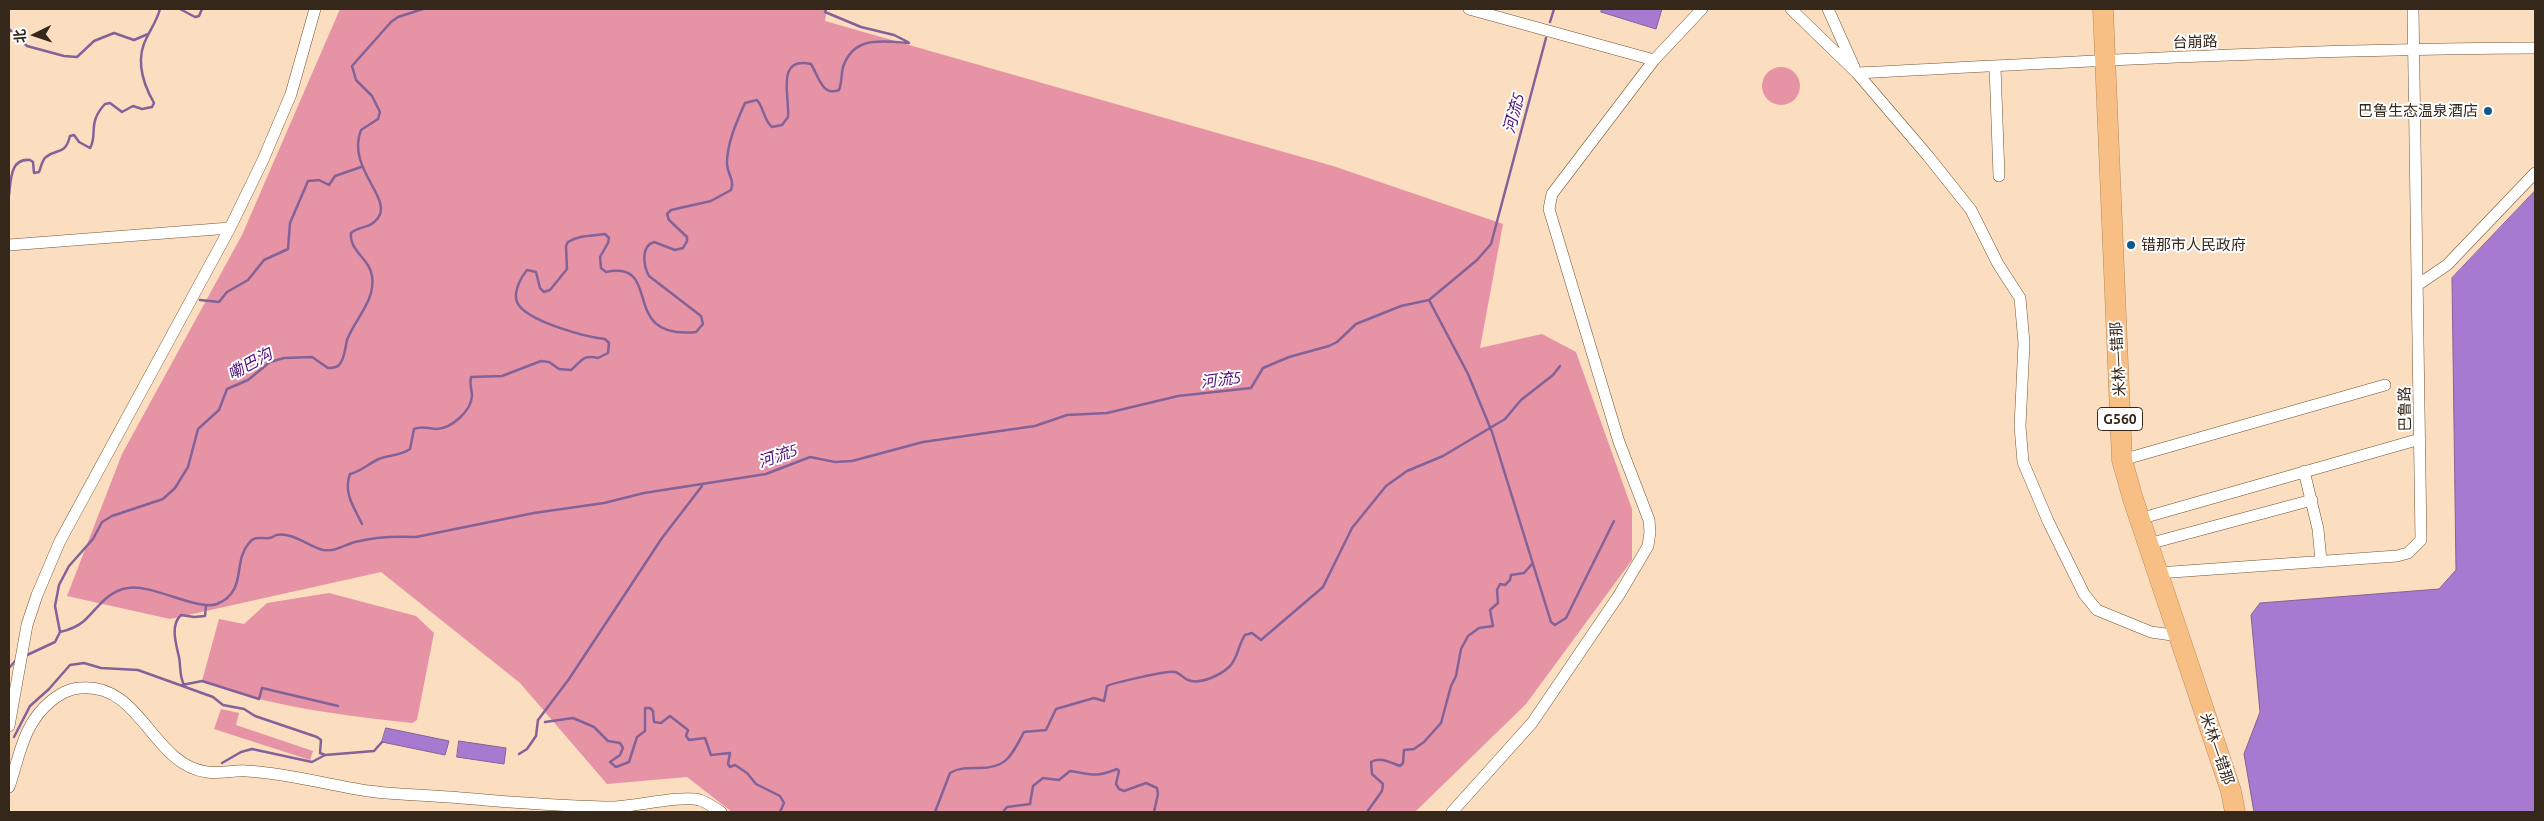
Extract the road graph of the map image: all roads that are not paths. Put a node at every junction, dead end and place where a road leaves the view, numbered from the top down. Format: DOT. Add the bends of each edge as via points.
graph roads {
  1 [pos="315,9"];
  2 [pos="1469,9"];
  3 [pos="1702,9"];
  4 [pos="1791,9"];
  5 [pos="1828,9"];
  6 [pos="2103,9"];
  7 [pos="2414,9"];
  8 [pos="2414,48"];
  9 [pos="2535,48"];
  10 [pos="1654,60"];
  11 [pos="2104,60"];
  12 [pos="1995,66"];
  13 [pos="1857,73"];
  14 [pos="2535,173"];
  15 [pos="1999,176"];
  16 [pos="230,228"];
  17 [pos="9,245"];
  18 [pos="2419,284"];
  19 [pos="2384,385"];
  20 [pos="2420,439"];
  21 [pos="2122,460"];
  22 [pos="2304,471"];
  23 [pos="2312,500"];
  24 [pos="2140,519"];
  25 [pos="2148,544"];
  26 [pos="2321,561"];
  27 [pos="2158,573"];
  28 [pos="2179,636"];
  29 [pos="9,726"];
  30 [pos="9,787"];
  31 [pos="721,812"];
  32 [pos="1452,812"];
  33 [pos="2235,812"];
  1 -- 16 [label="street" via="300,68 280,123"];
  2 -- 10 [label="street"];
  3 -- 10 [label="street"];
  4 -- 13 [label="street"];
  5 -- 13 [label="street"];
  6 -- 11 [label="highway, 米林—错那 / G560"];
  7 -- 8 [label="street, 巴鲁路"];
  8 -- 9 [label="street, 台崩路"];
  8 -- 11 [label="street, 台崩路"];
  8 -- 18 [label="street, 巴鲁路"];
  10 -- 32 [label="street" via="1552,194 1549,209 1619,442 1649,520 1648,546 1630,579 1532,723"];
  11 -- 12 [label="street, 台崩路"];
  11 -- 21 [label="highway, 米林—错那 / G560"];
  12 -- 13 [label="street, 台崩路"];
  12 -- 15 [label="street"];
  13 -- 28 [label="street" via="1971,210 1998,264 2020,298 2024,342 2020,426 2023,462 2084,594 2097,610 2151,632"];
  14 -- 18 [label="street" via="2447,265"];
  16 -- 17 [label="street"];
  16 -- 29 [label="street" via="47,570 27,625"];
  18 -- 20 [label="street, 巴鲁路"];
  19 -- 21 [label="street"];
  20 -- 22 [label="street"];
  20 -- 26 [label="street, 巴鲁路" via="2421,540 2416,547 2397,556"];
  21 -- 24 [label="highway, 米林—错那 / G560"];
  22 -- 23 [label="street"];
  22 -- 24 [label="street"];
  23 -- 25 [label="street"];
  23 -- 26 [label="street"];
  24 -- 25 [label="highway, 米林—错那 / G560"];
  25 -- 27 [label="highway, 米林—错那 / G560"];
  26 -- 27 [label="street, 巴鲁路"];
  27 -- 28 [label="highway, 米林—错那 / G560"];
  28 -- 33 [label="highway, 米林—错那 / G560" via="2231,791"];
  30 -- 31 [label="street" via="30,724 42,708 68,690 81,687 95,688 121,700 137,713 170,754 201,772 247,770 369,791 569,806 627,806 699,800"];
}
